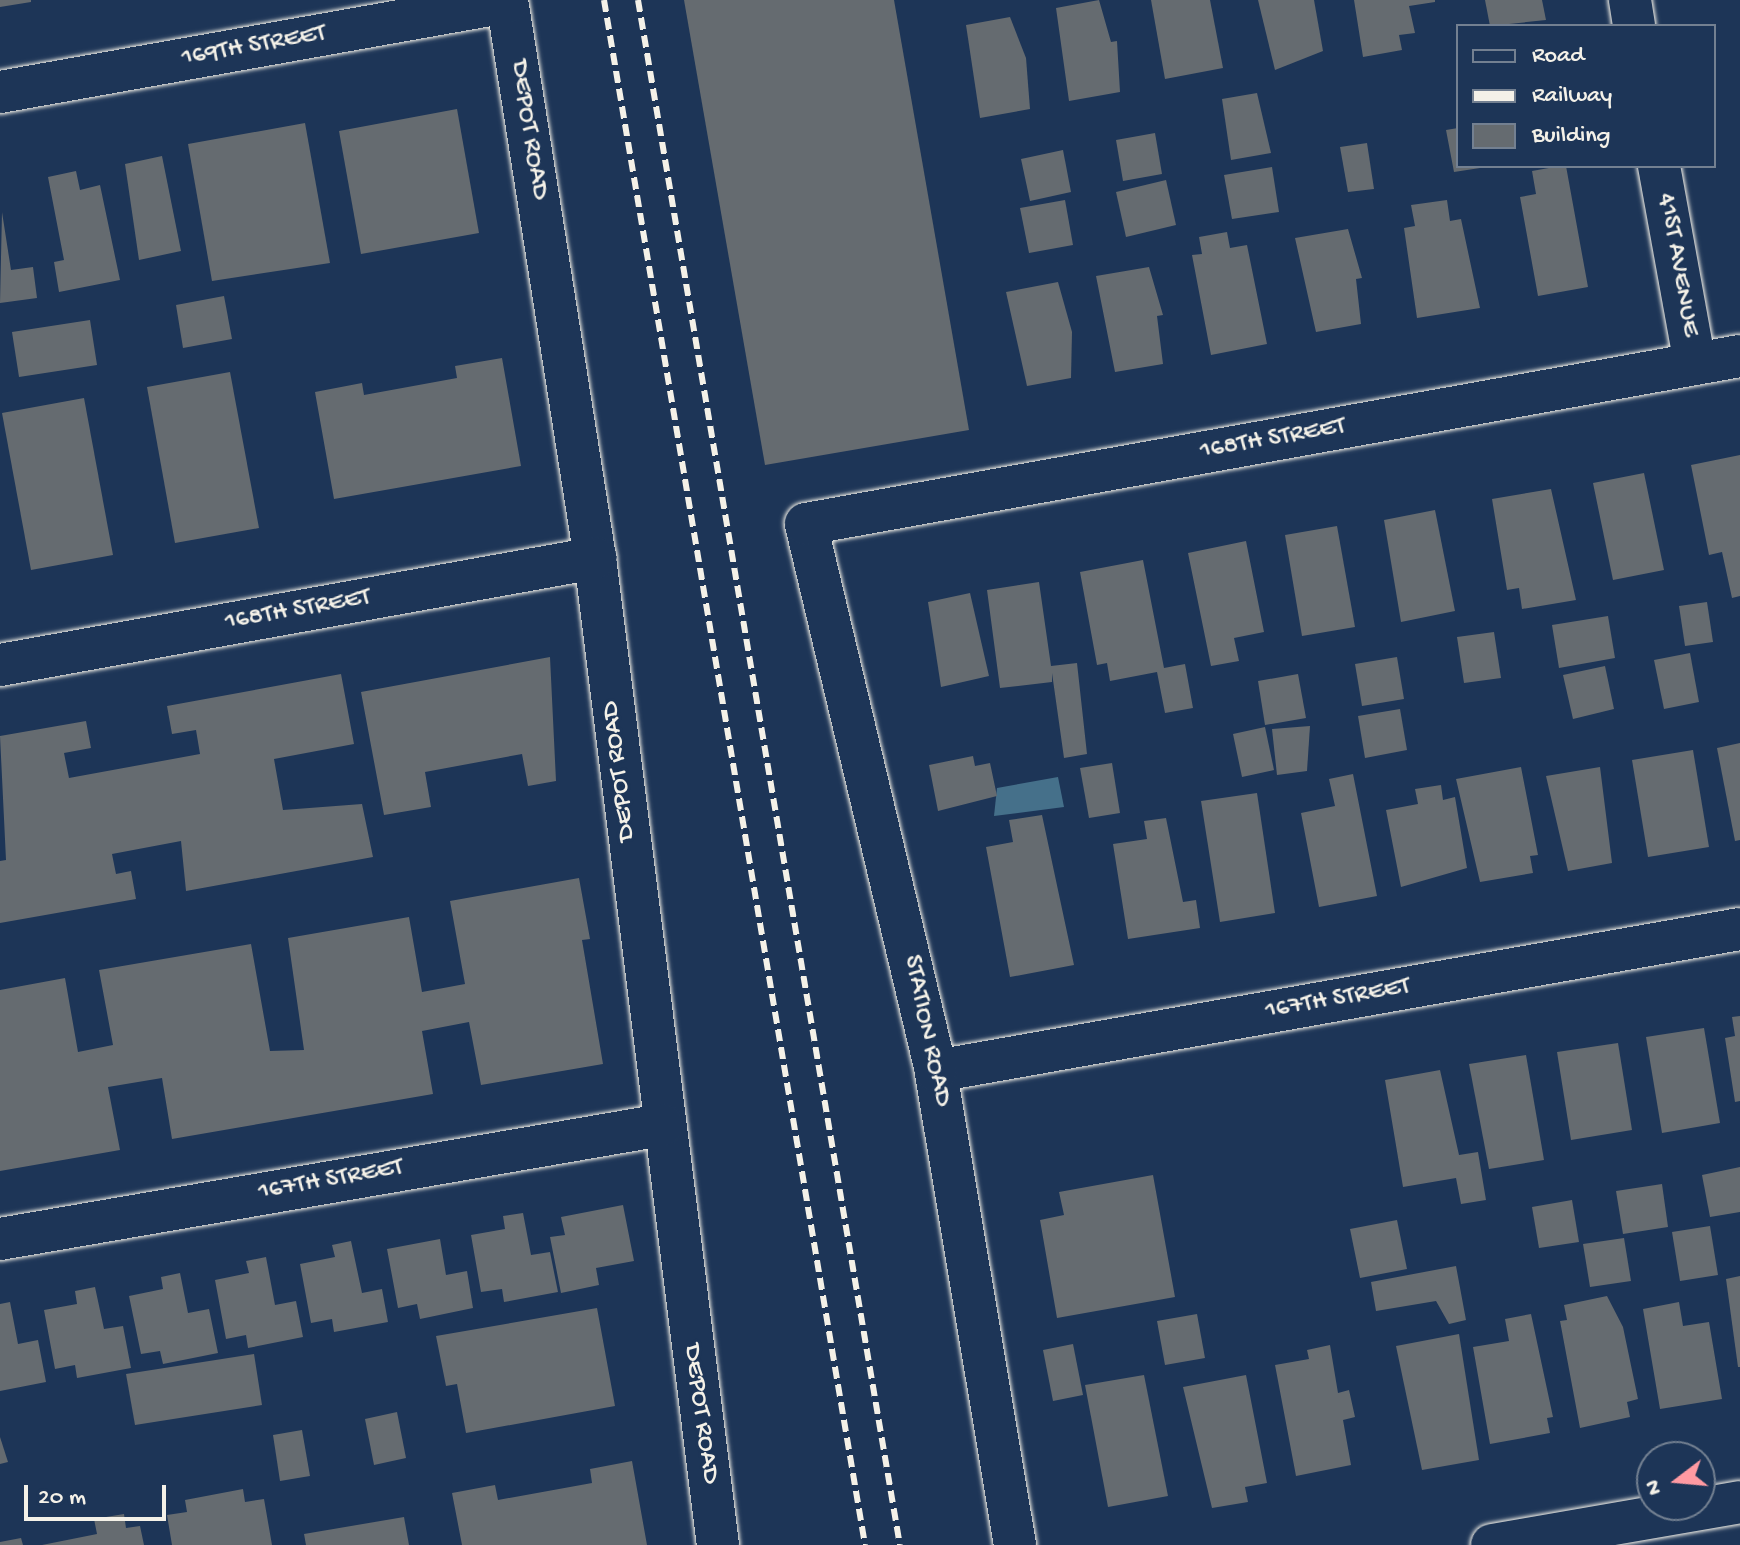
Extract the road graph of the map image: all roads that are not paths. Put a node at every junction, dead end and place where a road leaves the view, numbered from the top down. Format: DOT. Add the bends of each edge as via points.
graph roads {
  1 [pos="1630,0"];
  2 [pos="507,1"];
  3 [pos="1634,24"];
  4 [pos="0,92"];
  5 [pos="1659,168"];
  6 [pos="1740,356"];
  7 [pos="1695,364"];
  8 [pos="806,524"];
  9 [pos="595,558"];
  10 [pos="0,665"];
  11 [pos="1740,929"];
  12 [pos="936,1071"];
  13 [pos="662,1125"];
  14 [pos="0,1239"];
  15 [pos="1740,1502"];
  16 [pos="718,1545"];
  17 [pos="1015,1545"];
  18 [pos="1492,1545"];
  1 -- 3 [label="street"];
  2 -- 4 [label="street, 169TH STREET"];
  2 -- 9 [label="street, DEPOT ROAD"];
  5 -- 7 [label="street, 41ST AVENUE"];
  6 -- 7 [label="street, 168TH STREET"];
  7 -- 8 [label="street, 168TH STREET"];
  8 -- 12 [label="street, STATION ROAD"];
  9 -- 10 [label="street, 168TH STREET"];
  9 -- 13 [label="street, DEPOT ROAD"];
  11 -- 12 [label="street, 167TH STREET"];
  12 -- 17 [label="street, STATION ROAD"];
  13 -- 14 [label="street, 167TH STREET"];
  13 -- 16 [label="street, DEPOT ROAD"];
  15 -- 18 [label="street"];
}
